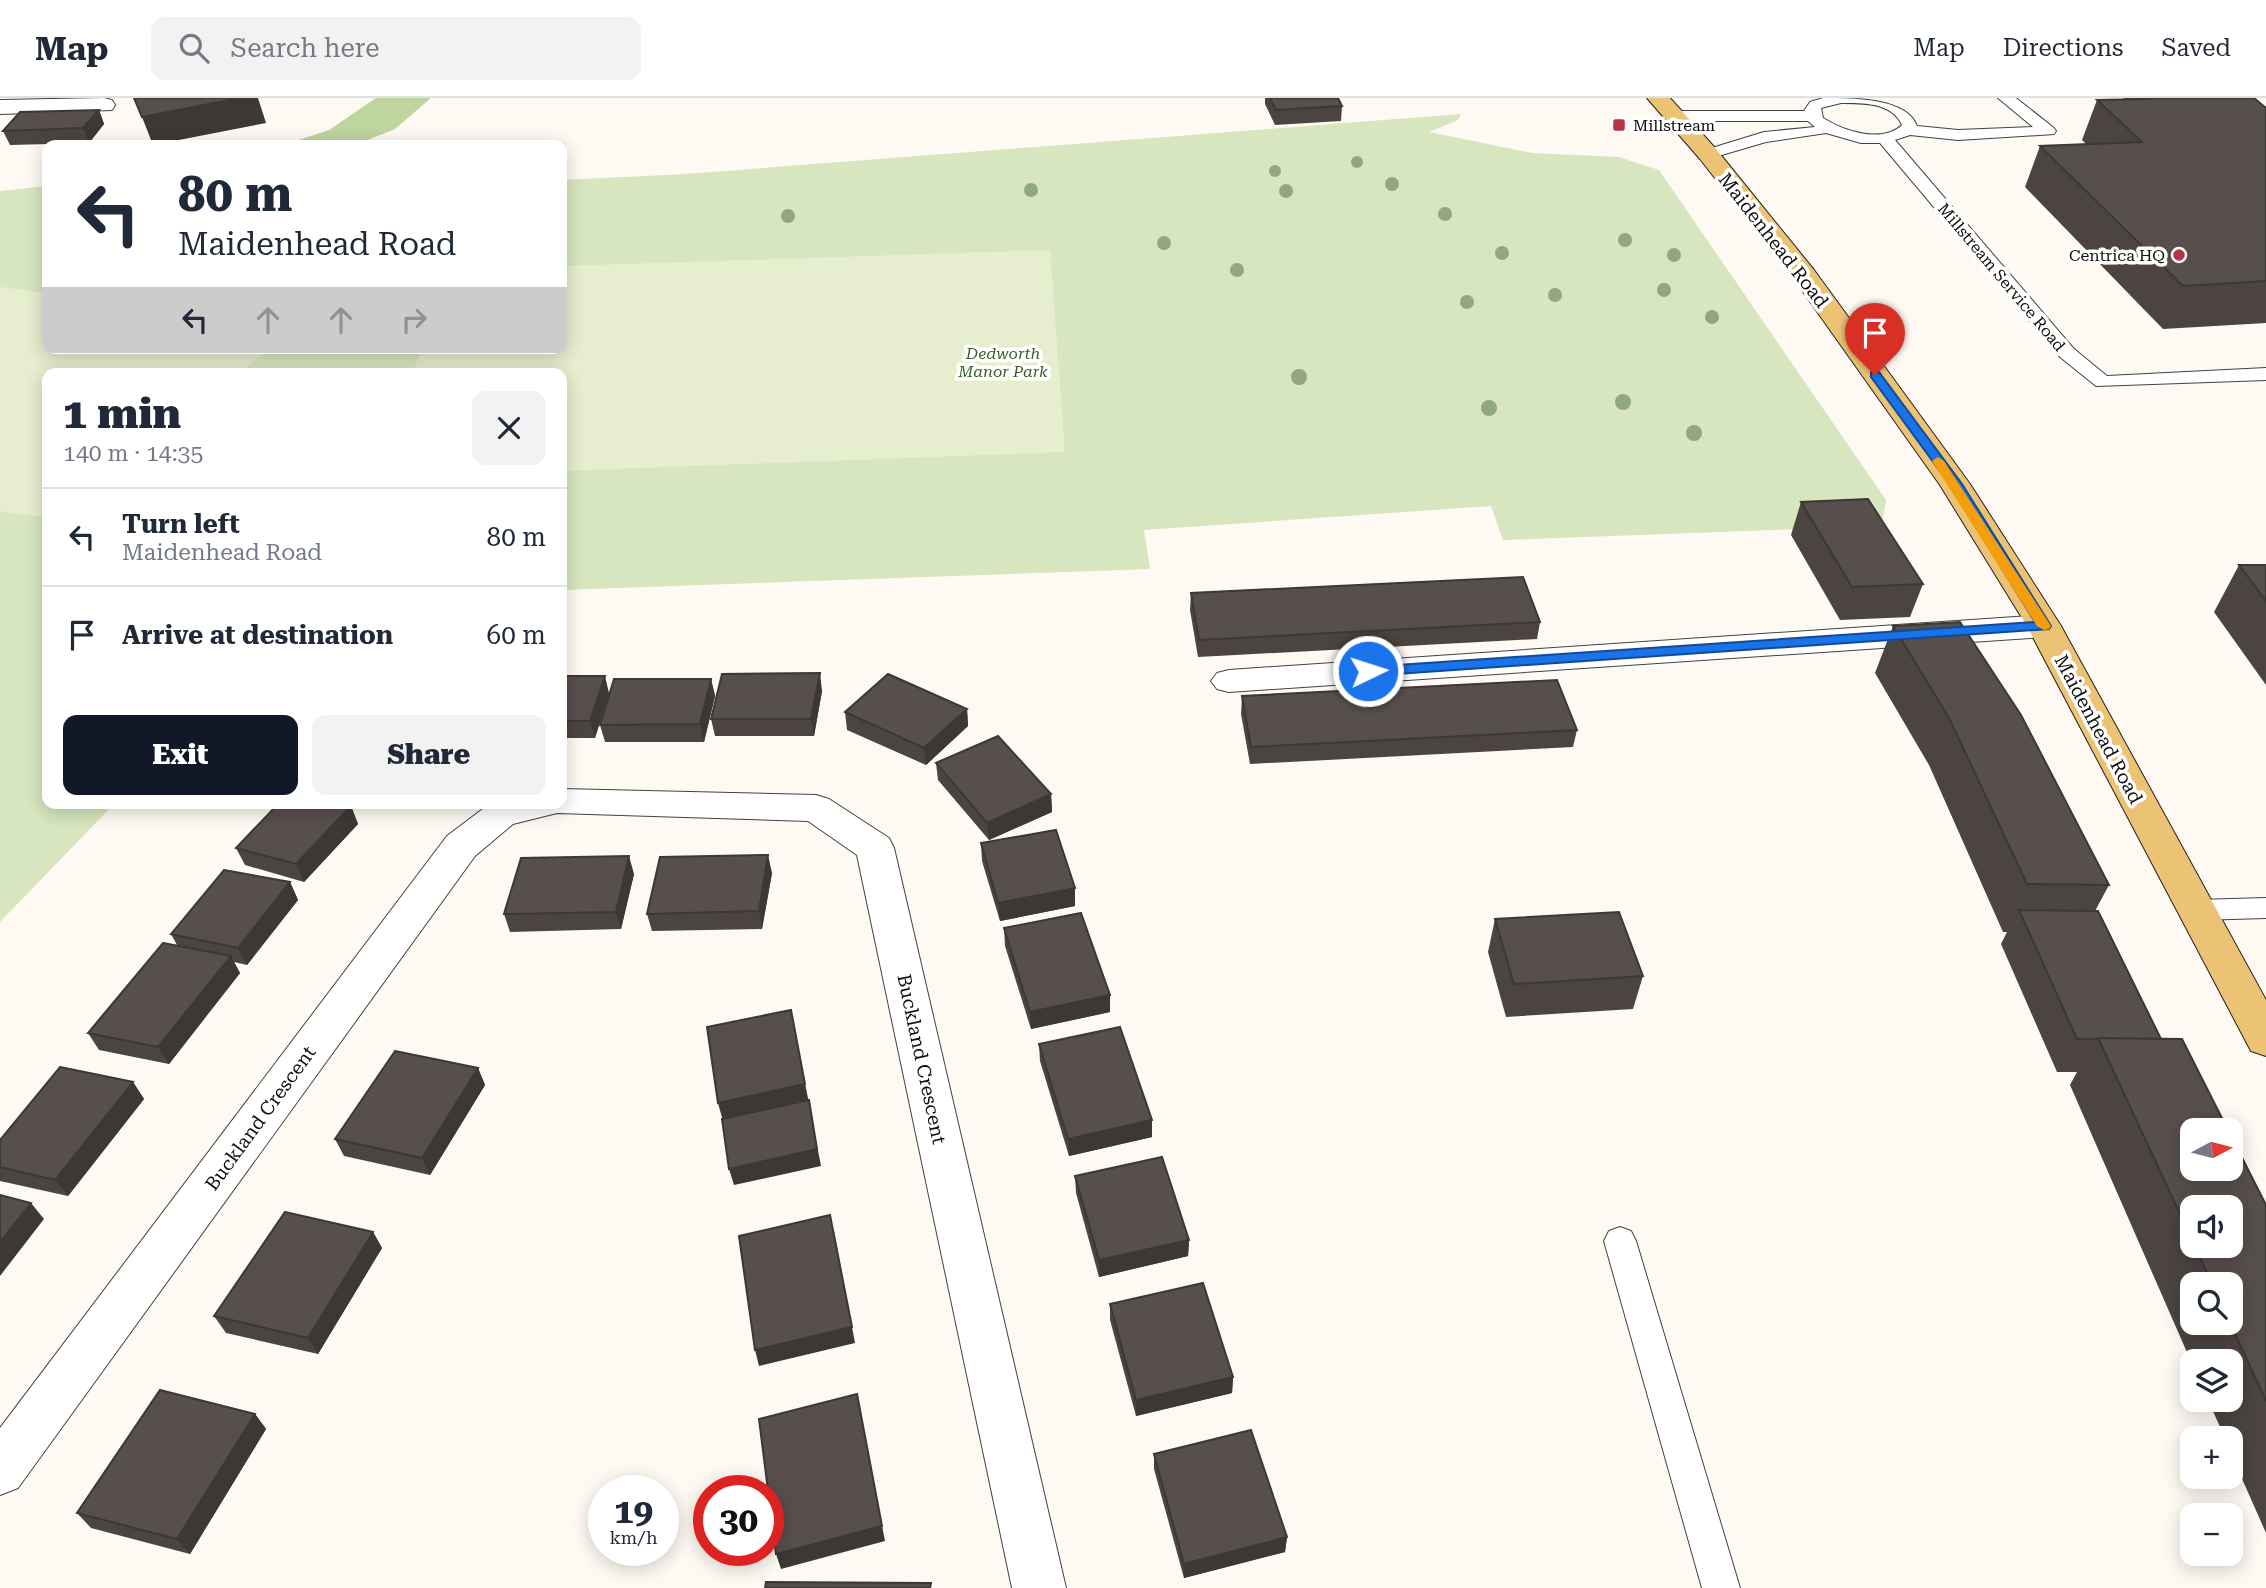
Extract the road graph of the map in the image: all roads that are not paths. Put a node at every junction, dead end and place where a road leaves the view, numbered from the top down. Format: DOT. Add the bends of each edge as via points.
graph roads {
  1 [pos="1840,98"];
  2 [pos="1907,98"];
  3 [pos="2006,98"];
  4 [pos="1882,103"];
  5 [pos="104,105"];
  6 [pos="0,107"];
  7 [pos="1666,107"];
  8 [pos="1812,116"];
  9 [pos="1908,130"];
  10 [pos="1833,131"];
  11 [pos="1884,138"];
  12 [pos="1708,155"];
  13 [pos="2266,374"];
  14 [pos="2103,382"];
  15 [pos="2044,626"];
  16 [pos="1229,681"];
  17 [pos="567,802"];
  18 [pos="522,809"];
  19 [pos="2266,908"];
  20 [pos="2197,910"];
  21 [pos="2266,1039"];
  22 [pos="1620,1241"];
  23 [pos="0,1470"];
  24 [pos="1039,1588"];
  25 [pos="1721,1588"];
  1 -- 4 [label="lane"];
  1 -- 8 [label="lane" via="1815,105"];
  2 -- 4 [label="lane"];
  3 -- 9 [label="lane" via="2048,131 1958,135"];
  4 -- 9 [label="lane" via="1909,119"];
  5 -- 6 [label="street"];
  7 -- 8 [label="lane"];
  7 -- 12 [label="main road, Maidenhead Road"];
  8 -- 10 [label="lane"];
  9 -- 11 [label="lane"];
  10 -- 11 [label="lane"];
  10 -- 12 [label="lane" via="1764,137"];
  11 -- 14 [label="lane, Millstream Service Road" via="2067,353"];
  12 -- 15 [label="main road, Maidenhead Road" via="1805,276 1955,484"];
  13 -- 14 [label="lane, Millstream Service Road"];
  15 -- 16 [label="street"];
  15 -- 20 [label="main road, Maidenhead Road"];
  17 -- 24 [label="street, Buckland Crescent" via="816,808 875,848"];
  18 -- 23 [label="street, Buckland Crescent" via="501,814 461,846"];
  19 -- 20 [label="lane"];
  20 -- 21 [label="main road, Maidenhead Road"];
  22 -- 25 [label="lane"];
}
